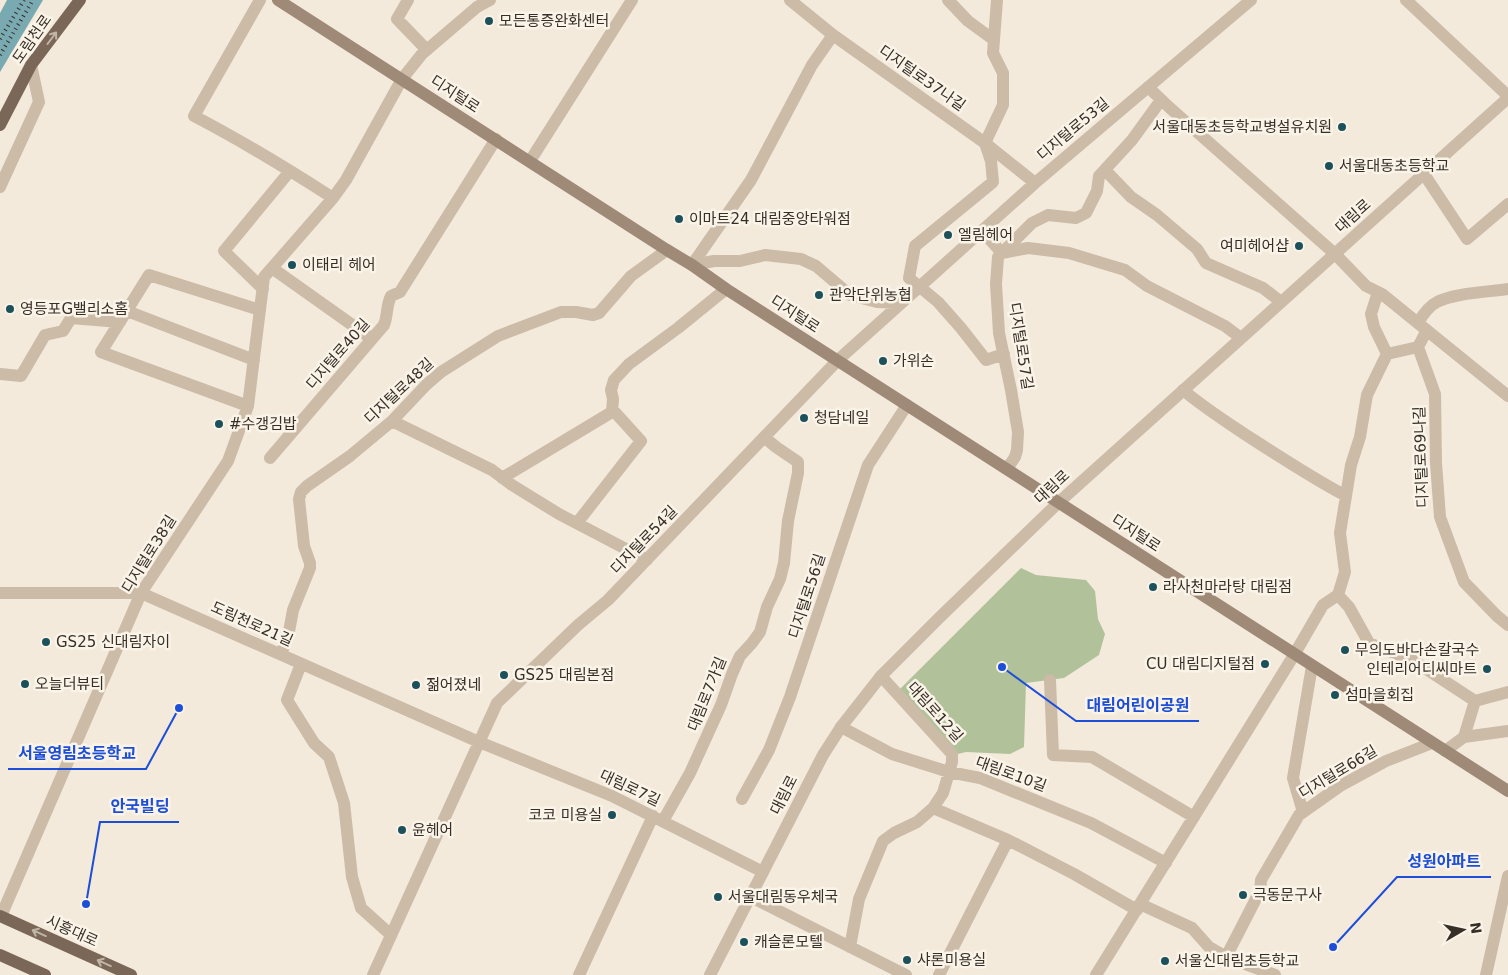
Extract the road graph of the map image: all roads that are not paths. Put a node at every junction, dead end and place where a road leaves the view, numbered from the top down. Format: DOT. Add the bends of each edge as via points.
graph roads {
  1 [pos="80,0"];
  2 [pos="260,0"];
  3 [pos="278,0"];
  4 [pos="408,0"];
  5 [pos="490,0"];
  6 [pos="632,0"];
  7 [pos="790,0"];
  8 [pos="948,0"];
  9 [pos="996,0"];
  10 [pos="1251,0"];
  11 [pos="1406,0"];
  12 [pos="833,35"];
  13 [pos="994,40"];
  14 [pos="427,50"];
  15 [pos="31,65"];
  16 [pos="402,79"];
  17 [pos="1148,87"];
  18 [pos="1508,97"];
  19 [pos="1162,100"];
  20 [pos="0,125"];
  21 [pos="496,139"];
  22 [pos="985,143"];
  23 [pos="530,161"];
  24 [pos="1105,170"];
  25 [pos="290,171"];
  26 [pos="1424,174"];
  27 [pos="1035,183"];
  28 [pos="0,188"];
  29 [pos="334,198"];
  30 [pos="1508,204"];
  31 [pos="982,230"];
  32 [pos="667,250"];
  33 [pos="1002,253"];
  34 [pos="1335,254"];
  35 [pos="692,265"];
  36 [pos="272,268"];
  37 [pos="919,287"];
  38 [pos="263,289"];
  39 [pos="726,289"];
  40 [pos="1508,289"];
  41 [pos="1378,292"];
  42 [pos="1281,302"];
  43 [pos="902,303"];
  44 [pos="260,310"];
  45 [pos="123,317"];
  46 [pos="1422,326"];
  47 [pos="1241,338"];
  48 [pos="372,339"];
  49 [pos="1418,347"];
  50 [pos="1004,354"];
  51 [pos="1387,354"];
  52 [pos="254,360"];
  53 [pos="838,360"];
  54 [pos="0,374"];
  55 [pos="1183,390"];
  56 [pos="1508,396"];
  57 [pos="907,405"];
  58 [pos="248,406"];
  59 [pos="612,408"];
  60 [pos="392,421"];
  61 [pos="765,438"];
  62 [pos="270,458"];
  63 [pos="1005,468"];
  64 [pos="502,478"];
  65 [pos="1346,496"];
  66 [pos="1058,503"];
  67 [pos="577,523"];
  68 [pos="647,560"];
  69 [pos="0,593"];
  70 [pos="141,593"];
  71 [pos="1338,594"];
  72 [pos="1508,625"];
  73 [pos="281,654"];
  74 [pos="1294,655"];
  75 [pos="302,664"];
  76 [pos="1312,666"];
  77 [pos="881,676"];
  78 [pos="1050,680"];
  79 [pos="1508,692"];
  80 [pos="1475,701"];
  81 [pos="841,727"];
  82 [pos="1508,731"];
  83 [pos="1464,737"];
  84 [pos="479,742"];
  85 [pos="1432,742"];
  86 [pos="1445,751"];
  87 [pos="949,772"];
  88 [pos="1508,791"];
  89 [pos="742,799"];
  90 [pos="933,808"];
  91 [pos="1303,812"];
  92 [pos="1194,817"];
  93 [pos="658,819"];
  94 [pos="1008,840"];
  95 [pos="1166,863"];
  96 [pos="763,872"];
  97 [pos="1508,876"];
  98 [pos="751,897"];
  99 [pos="1139,907"];
  100 [pos="0,916"];
  101 [pos="391,935"];
  102 [pos="850,947"];
  103 [pos="0,955"];
  104 [pos="1226,957"];
  105 [pos="45,975"];
  106 [pos="131,975"];
  107 [pos="373,975"];
  108 [pos="579,975"];
  109 [pos="710,975"];
  110 [pos="906,975"];
  111 [pos="939,975"];
  112 [pos="1096,975"];
  113 [pos="1274,975"];
  114 [pos="1486,975"];
  15 -- 1 [label="main road, 도림천로, one-way"];
  2 -- 25 [label="street" via="194,116"];
  3 -- 16 [label="main road, 디지털로"];
  4 -- 14 [label="street" via="396,18"];
  5 -- 14 [label="street, 디지털로38길"];
  6 -- 23 [label="street"];
  7 -- 12 [label="street, 디지털로37나길"];
  8 -- 13 [label="street" via="968,21"];
  9 -- 13 [label="street"];
  10 -- 17 [label="street, 디지털로53길"];
  11 -- 18 [label="street"];
  12 -- 22 [label="street, 디지털로37나길"];
  12 -- 35 [label="street" via="812,65 751,180"];
  13 -- 22 [label="street" via="993,53 1003,73 1003,104"];
  14 -- 16 [label="street, 디지털로38길"];
  15 -- 20 [label="main road, 도림천로"];
  15 -- 28 [label="street" via="38,102"];
  16 -- 21 [label="main road, 디지털로"];
  16 -- 29 [label="street, 디지털로38길"];
  17 -- 19 [label="street"];
  17 -- 27 [label="street, 디지털로53길"];
  18 -- 26 [label="street, 대림로"];
  19 -- 24 [label="street"];
  19 -- 34 [label="street"];
  21 -- 23 [label="main road, 디지털로"];
  21 -- 48 [label="street, 디지털로40길" via="400,292 391,296 387,305 388,316"];
  22 -- 27 [label="street, 디지털로37나길"];
  22 -- 37 [label="street" via="993,182 915,246 909,278"];
  23 -- 32 [label="main road, 디지털로"];
  24 -- 33 [label="street" via="1098,176 1097,191 1086,213 1076,218 1048,215 1032,223"];
  24 -- 42 [label="street" via="1131,197 1197,249 1206,263 1263,288"];
  25 -- 29 [label="street"];
  25 -- 38 [label="street" via="224,251"];
  26 -- 30 [label="street" via="1467,239"];
  26 -- 34 [label="street, 대림로"];
  27 -- 31 [label="street, 디지털로53길"];
  29 -- 36 [label="street, 디지털로38길"];
  31 -- 33 [label="street"];
  31 -- 37 [label="street, 디지털로53길"];
  32 -- 35 [label="main road, 디지털로"];
  32 -- 60 [label="street, 디지털로48길" via="631,276 599,314 561,312 498,336 441,372"];
  33 -- 47 [label="street" via="1028,248 1069,253 1125,270 1147,286 1226,326"];
  33 -- 50 [label="street, 디지털로57길" via="998,257 996,284"];
  34 -- 41 [label="street" via="1366,286"];
  34 -- 42 [label="street, 대림로"];
  35 -- 39 [label="main road, 디지털로"];
  35 -- 43 [label="street" via="740,261 765,255 801,258 816,266 850,295 877,302"];
  36 -- 38 [label="street, 디지털로38길" via="264,277"];
  36 -- 48 [label="street"];
  37 -- 43 [label="street, 디지털로53길"];
  37 -- 50 [label="street" via="938,302 986,360"];
  38 -- 44 [label="street, 디지털로38길"];
  39 -- 53 [label="main road, 디지털로"];
  39 -- 59 [label="street" via="629,364 614,380"];
  40 -- 46 [label="street" via="1449,297 1435,303 1423,315"];
  41 -- 46 [label="street"];
  41 -- 51 [label="street" via="1371,314"];
  42 -- 47 [label="street, 대림로"];
  43 -- 53 [label="street, 디지털로53길"];
  44 -- 45 [label="street" via="149,275"];
  44 -- 52 [label="street, 디지털로38길"];
  45 -- 52 [label="street"];
  45 -- 54 [label="street" via="71,318 63,331 46,335 21,376"];
  45 -- 58 [label="street" via="101,352"];
  46 -- 49 [label="street"];
  46 -- 56 [label="street"];
  47 -- 55 [label="street, 대림로"];
  48 -- 62 [label="street, 디지털로40길"];
  49 -- 51 [label="street"];
  49 -- 72 [label="street, 디지털로69나길" via="1435,394 1440,517 1464,582"];
  50 -- 63 [label="street, 디지털로57길" via="1018,432 1015,457"];
  51 -- 65 [label="street" via="1367,395"];
  52 -- 58 [label="street, 디지털로38길"];
  53 -- 57 [label="main road, 디지털로"];
  53 -- 61 [label="street, 디지털로54길"];
  55 -- 65 [label="street" via="1273,453"];
  55 -- 66 [label="street, 대림로"];
  57 -- 63 [label="main road, 디지털로"];
  57 -- 89 [label="street, 디지털로56길" via="868,465 790,697 769,750"];
  58 -- 70 [label="street, 디지털로38길" via="228,461"];
  59 -- 64 [label="street" via="612,412"];
  59 -- 67 [label="street" via="641,441"];
  60 -- 64 [label="street" via="492,470"];
  60 -- 73 [label="street, 디지털로48길" via="301,492 304,546 310,568 293,610"];
  61 -- 68 [label="street, 디지털로54길"];
  61 -- 93 [label="street, 대림로7가길" via="798,462 780,579 766,607 760,632 740,656 698,757"];
  63 -- 66 [label="main road, 디지털로"];
  64 -- 67 [label="street"];
  65 -- 71 [label="street" via="1340,533 1345,572"];
  66 -- 74 [label="main road, 디지털로"];
  66 -- 77 [label="street, 대림로"];
  67 -- 68 [label="street"];
  68 -- 84 [label="street, 디지털로54길" via="497,703"];
  69 -- 70 [label="street, 도림천로21길"];
  70 -- 73 [label="street, 도림천로21길"];
  70 -- 100 [label="street, 디지털로38길"];
  71 -- 74 [label="street" via="1323,606"];
  71 -- 80 [label="street" via="1369,643 1414,660"];
  73 -- 75 [label="street, 도림천로21길"];
  74 -- 76 [label="main road, 디지털로"];
  74 -- 92 [label="street"];
  75 -- 84 [label="street, 도림천로21길"];
  75 -- 101 [label="street" via="287,700 314,743 329,757 344,803 352,877 362,908"];
  76 -- 85 [label="main road, 디지털로"];
  76 -- 91 [label="street" via="1293,778"];
  77 -- 81 [label="street, 대림로"];
  77 -- 87 [label="street, 대림로12길" via="952,754"];
  78 -- 92 [label="street" via="1053,755 1092,757"];
  79 -- 80 [label="street"];
  80 -- 83 [label="street"];
  81 -- 87 [label="street, 대림로10길" via="892,754"];
  81 -- 96 [label="street, 대림로" via="823,755"];
  82 -- 83 [label="street"];
  83 -- 86 [label="street"];
  84 -- 93 [label="street, 대림로7길" via="612,796"];
  84 -- 101 [label="street, 디지털로54길"];
  85 -- 86 [label="main road, 디지털로"];
  85 -- 91 [label="street, 디지털로66길" via="1386,761 1340,786"];
  86 -- 88 [label="main road, 디지털로"];
  87 -- 90 [label="street, 대림로12길" via="943,793"];
  87 -- 95 [label="street, 대림로10길" via="980,778 1091,823"];
  90 -- 94 [label="street"];
  90 -- 102 [label="street, 대림로12길" via="917,822 883,841 859,899"];
  91 -- 104 [label="street, 디지털로66길" via="1261,880 1260,891"];
  92 -- 95 [label="street"];
  93 -- 96 [label="street, 대림로7길"];
  93 -- 108 [label="street, 대림로7가길"];
  94 -- 99 [label="street"];
  94 -- 111 [label="street"];
  95 -- 99 [label="street"];
  96 -- 98 [label="street, 대림로"];
  97 -- 114 [label="street"];
  98 -- 102 [label="street"];
  98 -- 109 [label="street, 대림로"];
  99 -- 104 [label="street" via="1192,928 1209,947"];
  99 -- 112 [label="street"];
  106 -- 100 [label="main road, 시흥대로, one-way"];
  101 -- 107 [label="street, 디지털로54길"];
  102 -- 110 [label="street"];
  103 -- 105 [label="main road"];
  104 -- 113 [label="street"];
}
